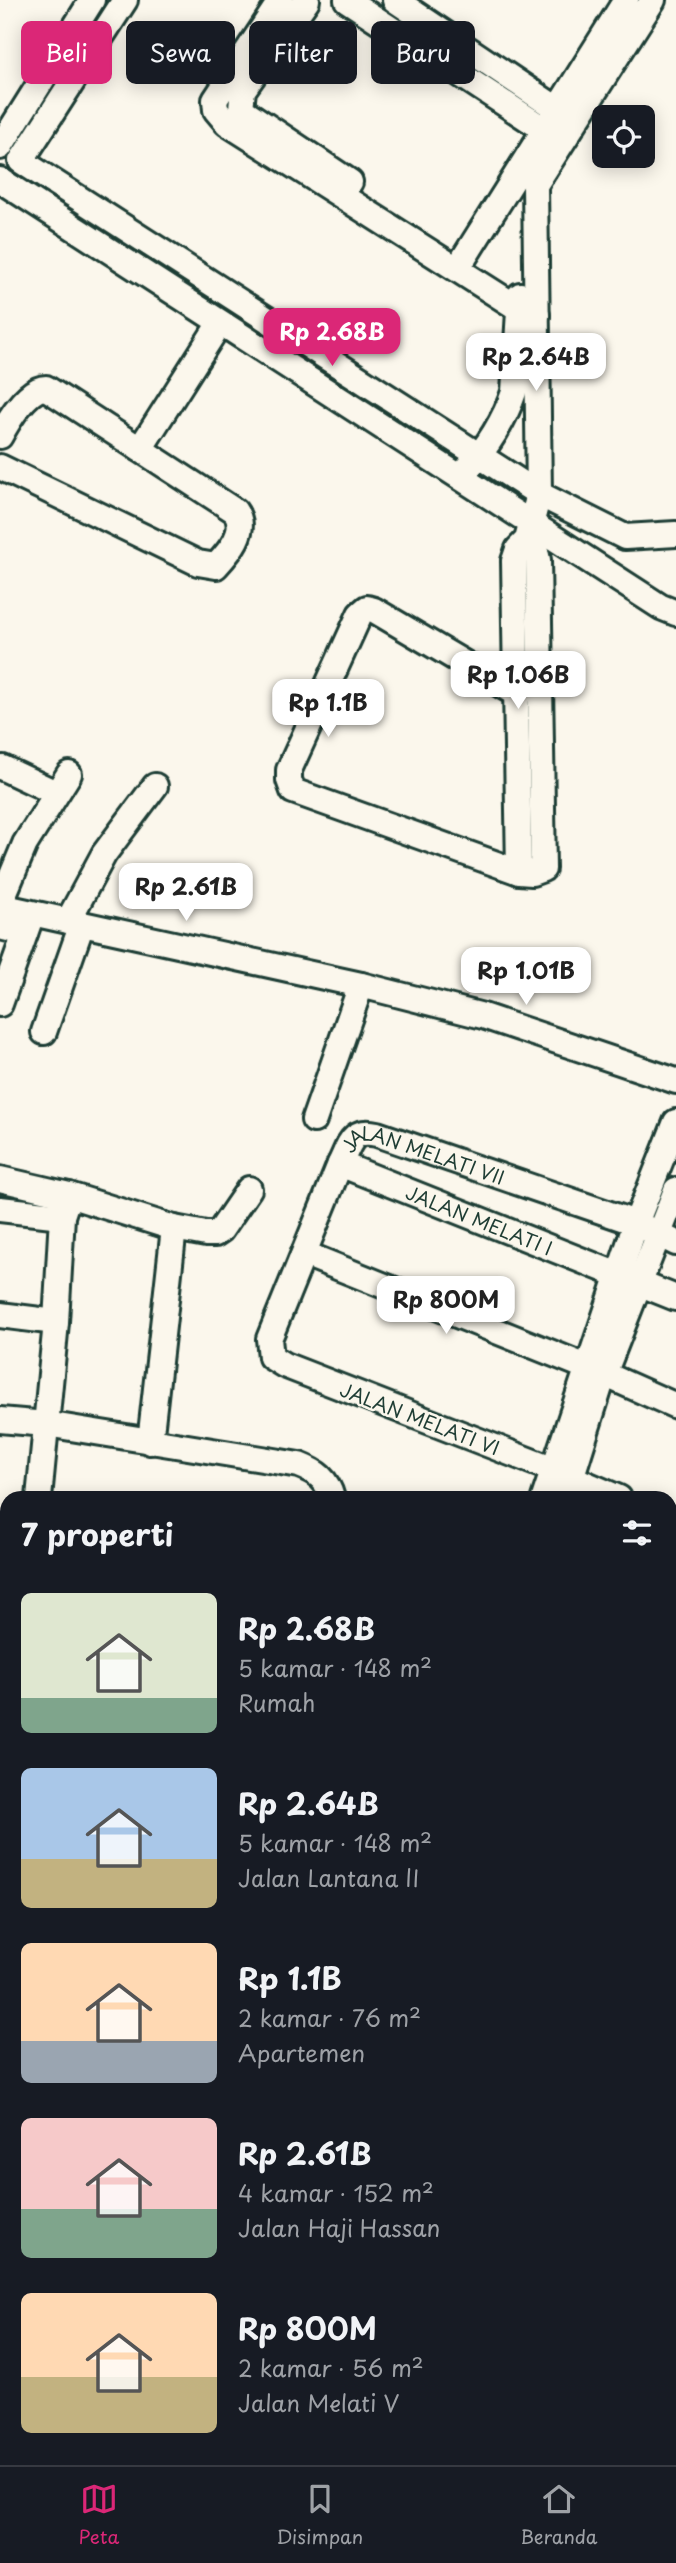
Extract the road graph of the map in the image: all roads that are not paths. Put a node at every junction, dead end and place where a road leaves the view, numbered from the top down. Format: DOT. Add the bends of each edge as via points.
graph roads {
  1 [pos="92,0"];
  2 [pos="125,0"];
  3 [pos="281,0"];
  4 [pos="307,0"];
  5 [pos="348,0"];
  6 [pos="395,0"];
  7 [pos="626,0"];
  8 [pos="653,0"];
  9 [pos="241,109"];
  10 [pos="216,110"];
  11 [pos="551,120"];
  12 [pos="0,147"];
  13 [pos="2,186"];
  14 [pos="124,227"];
  15 [pos="109,251"];
  16 [pos="464,258"];
  17 [pos="529,304"];
  18 [pos="220,323"];
  19 [pos="0,436"];
  20 [pos="140,449"];
  21 [pos="479,456"];
  22 [pos="0,467"];
  23 [pos="460,477"];
  24 [pos="539,494"];
  25 [pos="529,531"];
  26 [pos="676,534"];
  27 [pos="676,613"];
  28 [pos="518,695"];
  29 [pos="3,768"];
  30 [pos="155,786"];
  31 [pos="519,872"];
  32 [pos="0,905"];
  33 [pos="75,922"];
  34 [pos="29,923"];
  35 [pos="0,928"];
  36 [pos="361,985"];
  37 [pos="0,1004"];
  38 [pos="44,1032"];
  39 [pos="676,1081"];
  40 [pos="314,1120"];
  41 [pos="676,1122"];
  42 [pos="340,1164"];
  43 [pos="0,1179"];
  44 [pos="249,1189"];
  45 [pos="676,1191"];
  46 [pos="65,1205"];
  47 [pos="0,1209"];
  48 [pos="174,1228"];
  49 [pos="657,1233"];
  50 [pos="304,1254"];
  51 [pos="629,1279"];
  52 [pos="676,1298"];
  53 [pos="0,1315"];
  54 [pos="56,1322"];
  55 [pos="271,1357"];
  56 [pos="596,1371"];
  57 [pos="676,1406"];
  58 [pos="0,1420"];
  59 [pos="46,1424"];
  60 [pos="150,1442"];
  61 [pos="563,1482"];
  62 [pos="40,1491"];
  63 [pos="330,1491"];
  64 [pos="594,1491"];
  1 -- 12 [label="street"];
  2 -- 14 [label="street" via="21,161"];
  3 -- 10 [label="street" via="218,94"];
  4 -- 9 [label="street" via="243,90"];
  5 -- 11 [label="street"];
  6 -- 11 [label="street"];
  7 -- 11 [label="street"];
  8 -- 17 [label="street" via="535,185"];
  9 -- 10 [label="street"];
  9 -- 16 [label="street"];
  10 -- 17 [label="street" via="227,123"];
  11 -- 16 [label="street"];
  13 -- 15 [label="street"];
  14 -- 15 [label="street"];
  14 -- 21 [label="street"];
  15 -- 18 [label="street"];
  16 -- 17 [label="street"];
  17 -- 21 [label="street" via="514,392"];
  17 -- 24 [label="street"];
  18 -- 20 [label="street"];
  18 -- 23 [label="street"];
  19 -- 20 [label="street" via="36,389 46,387"];
  20 -- 22 [label="street" via="235,511 241,520 237,537 216,566 198,563"];
  21 -- 23 [label="street"];
  21 -- 24 [label="street"];
  23 -- 25 [label="street"];
  24 -- 25 [label="street"];
  24 -- 26 [label="street" via="625,537"];
  25 -- 27 [label="street"];
  25 -- 28 [label="street" via="514,561"];
  25 -- 31 [label="street" via="538,560 543,869"];
  28 -- 31 [label="street"];
  28 -- 31 [label="street" via="367,608 360,614 289,770 289,780 293,791"];
  29 -- 32 [label="street" via="62,784 25,844"];
  30 -- 33 [label="street" via="104,854"];
  32 -- 34 [label="street"];
  33 -- 34 [label="street"];
  33 -- 36 [label="street"];
  33 -- 38 [label="street"];
  34 -- 35 [label="street"];
  34 -- 37 [label="street"];
  36 -- 39 [label="street" via="483,1017"];
  36 -- 40 [label="street"];
  41 -- 49 [label="street"];
  42 -- 49 [label="street, JALAN MELATI VII" via="354,1136 366,1131"];
  42 -- 50 [label="street, JALAN MELATI VII"];
  42 -- 51 [label="street, JALAN MELATI I"];
  43 -- 46 [label="street"];
  44 -- 48 [label="street" via="215,1234"];
  45 -- 49 [label="street"];
  46 -- 47 [label="street"];
  46 -- 48 [label="street"];
  46 -- 54 [label="street"];
  48 -- 60 [label="street"];
  49 -- 51 [label="street"];
  50 -- 55 [label="street, JALAN MELATI VII" via="269,1339"];
  50 -- 56 [label="street"];
  51 -- 52 [label="street, JALAN MELATI I"];
  51 -- 56 [label="street"];
  53 -- 54 [label="street"];
  54 -- 59 [label="street"];
  55 -- 61 [label="street, JALAN MELATI VI"];
  56 -- 57 [label="street"];
  56 -- 61 [label="street"];
  58 -- 59 [label="street"];
  59 -- 60 [label="street"];
  59 -- 62 [label="street"];
  60 -- 63 [label="street" via="299,1465 316,1472"];
  61 -- 64 [label="street, JALAN MELATI VI"];
}
